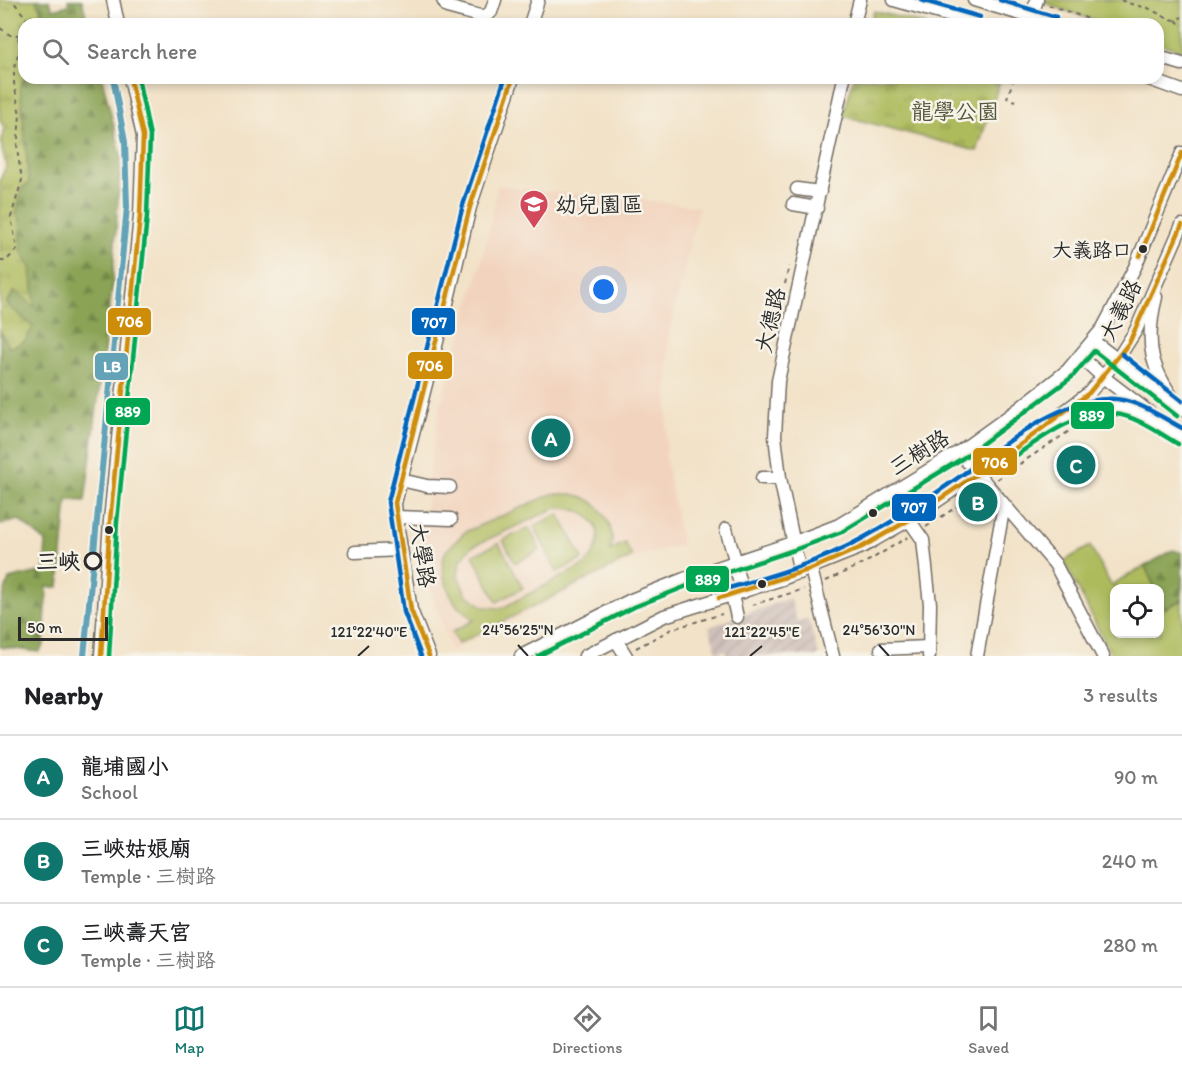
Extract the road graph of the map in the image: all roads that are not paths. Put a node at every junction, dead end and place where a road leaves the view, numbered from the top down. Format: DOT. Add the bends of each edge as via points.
graph roads {
  1 [pos="112,0"];
  2 [pos="443,0"];
  3 [pos="495,0"];
  4 [pos="538,0"];
  5 [pos="860,0"];
  6 [pos="894,0"];
  7 [pos="974,0"];
  8 [pos="1037,0"];
  9 [pos="1031,17"];
  10 [pos="116,18"];
  11 [pos="532,18"];
  12 [pos="856,18"];
  13 [pos="957,18"];
  14 [pos="1034,18"];
  15 [pos="1164,59"];
  16 [pos="1182,64"];
  17 [pos="131,84"];
  18 [pos="511,84"];
  19 [pos="843,84"];
  20 [pos="1163,84"];
  21 [pos="1182,91"];
  22 [pos="1182,153"];
  23 [pos="797,189"];
  24 [pos="820,192"];
  25 [pos="794,204"];
  26 [pos="816,208"];
  27 [pos="1182,225"];
  28 [pos="1161,275"];
  29 [pos="1094,341"];
  30 [pos="1081,357"];
  31 [pos="1117,360"];
  32 [pos="1103,377"];
  33 [pos="1182,410"];
  34 [pos="1182,437"];
  35 [pos="1024,442"];
  36 [pos="959,452"];
  37 [pos="978,473"];
  38 [pos="762,478"];
  39 [pos="780,478"];
  40 [pos="401,480"];
  41 [pos="450,487"];
  42 [pos="1004,506"];
  43 [pos="396,517"];
  44 [pos="451,519"];
  45 [pos="909,520"];
  46 [pos="726,530"];
  47 [pos="792,543"];
  48 [pos="401,550"];
  49 [pos="356,552"];
  50 [pos="735,563"];
  51 [pos="805,571"];
  52 [pos="737,594"];
  53 [pos="737,617"];
  54 [pos="616,640"];
  55 [pos="881,649"];
  56 [pos="631,652"];
  57 [pos="928,652"];
  58 [pos="101,656"];
  59 [pos="429,656"];
  60 [pos="521,656"];
  61 [pos="585,656"];
  62 [pos="833,656"];
  63 [pos="977,656"];
  64 [pos="1103,656"];
  1 -- 10 [label="street"];
  2 -- 3 [label="street" via="447,7 484,17 491,12"];
  4 -- 11 [label="street"];
  5 -- 12 [label="street"];
  6 -- 13 [label="street"];
  7 -- 9 [label="street"];
  8 -- 9 [label="street"];
  9 -- 14 [label="street"];
  15 -- 16 [label="street"];
  17 -- 58 [label="street" via="143,136 140,216"];
  18 -- 40 [label="street, 大學路" via="470,207"];
  19 -- 24 [label="street, 大德路"];
  20 -- 21 [label="street"];
  22 -- 29 [label="street, 大義路" via="1135,267"];
  23 -- 24 [label="street"];
  24 -- 26 [label="street, 大德路"];
  25 -- 26 [label="street"];
  26 -- 39 [label="street, 大德路" via="778,381 775,436"];
  27 -- 28 [label="street, 大義路"];
  28 -- 31 [label="street, 大義路"];
  28 -- 33 [label="street" via="1153,310 1153,361 1165,390"];
  29 -- 30 [label="street, 大義路"];
  29 -- 31 [label="street"];
  30 -- 32 [label="street"];
  30 -- 36 [label="street, 三樹路"];
  31 -- 32 [label="street, 大義路"];
  31 -- 33 [label="street"];
  32 -- 34 [label="street"];
  32 -- 35 [label="street" via="1089,393"];
  34 -- 35 [label="street" via="1132,410 1110,406 1080,411"];
  35 -- 37 [label="street"];
  36 -- 37 [label="street"];
  36 -- 47 [label="street, 三樹路" via="839,525"];
  37 -- 42 [label="street"];
  37 -- 45 [label="street"];
  38 -- 39 [label="street"];
  39 -- 47 [label="street, 大德路"];
  40 -- 41 [label="street"];
  40 -- 43 [label="street, 大學路"];
  42 -- 63 [label="street"];
  42 -- 64 [label="street" via="1055,564"];
  43 -- 44 [label="street"];
  43 -- 48 [label="street, 大學路"];
  45 -- 51 [label="street" via="862,547"];
  45 -- 57 [label="street" via="923,540 930,604"];
  46 -- 50 [label="street"];
  47 -- 50 [label="street, 三樹路"];
  47 -- 51 [label="street, 大德路"];
  48 -- 49 [label="street"];
  48 -- 59 [label="street, 大學路" via="411,610"];
  50 -- 52 [label="street"];
  50 -- 60 [label="street, 三樹路" via="631,600"];
  51 -- 52 [label="street"];
  51 -- 62 [label="street, 大德路"];
  52 -- 53 [label="street"];
  52 -- 54 [label="street" via="664,616"];
  54 -- 56 [label="street"];
  54 -- 61 [label="street"];
  55 -- 57 [label="street"];
}
